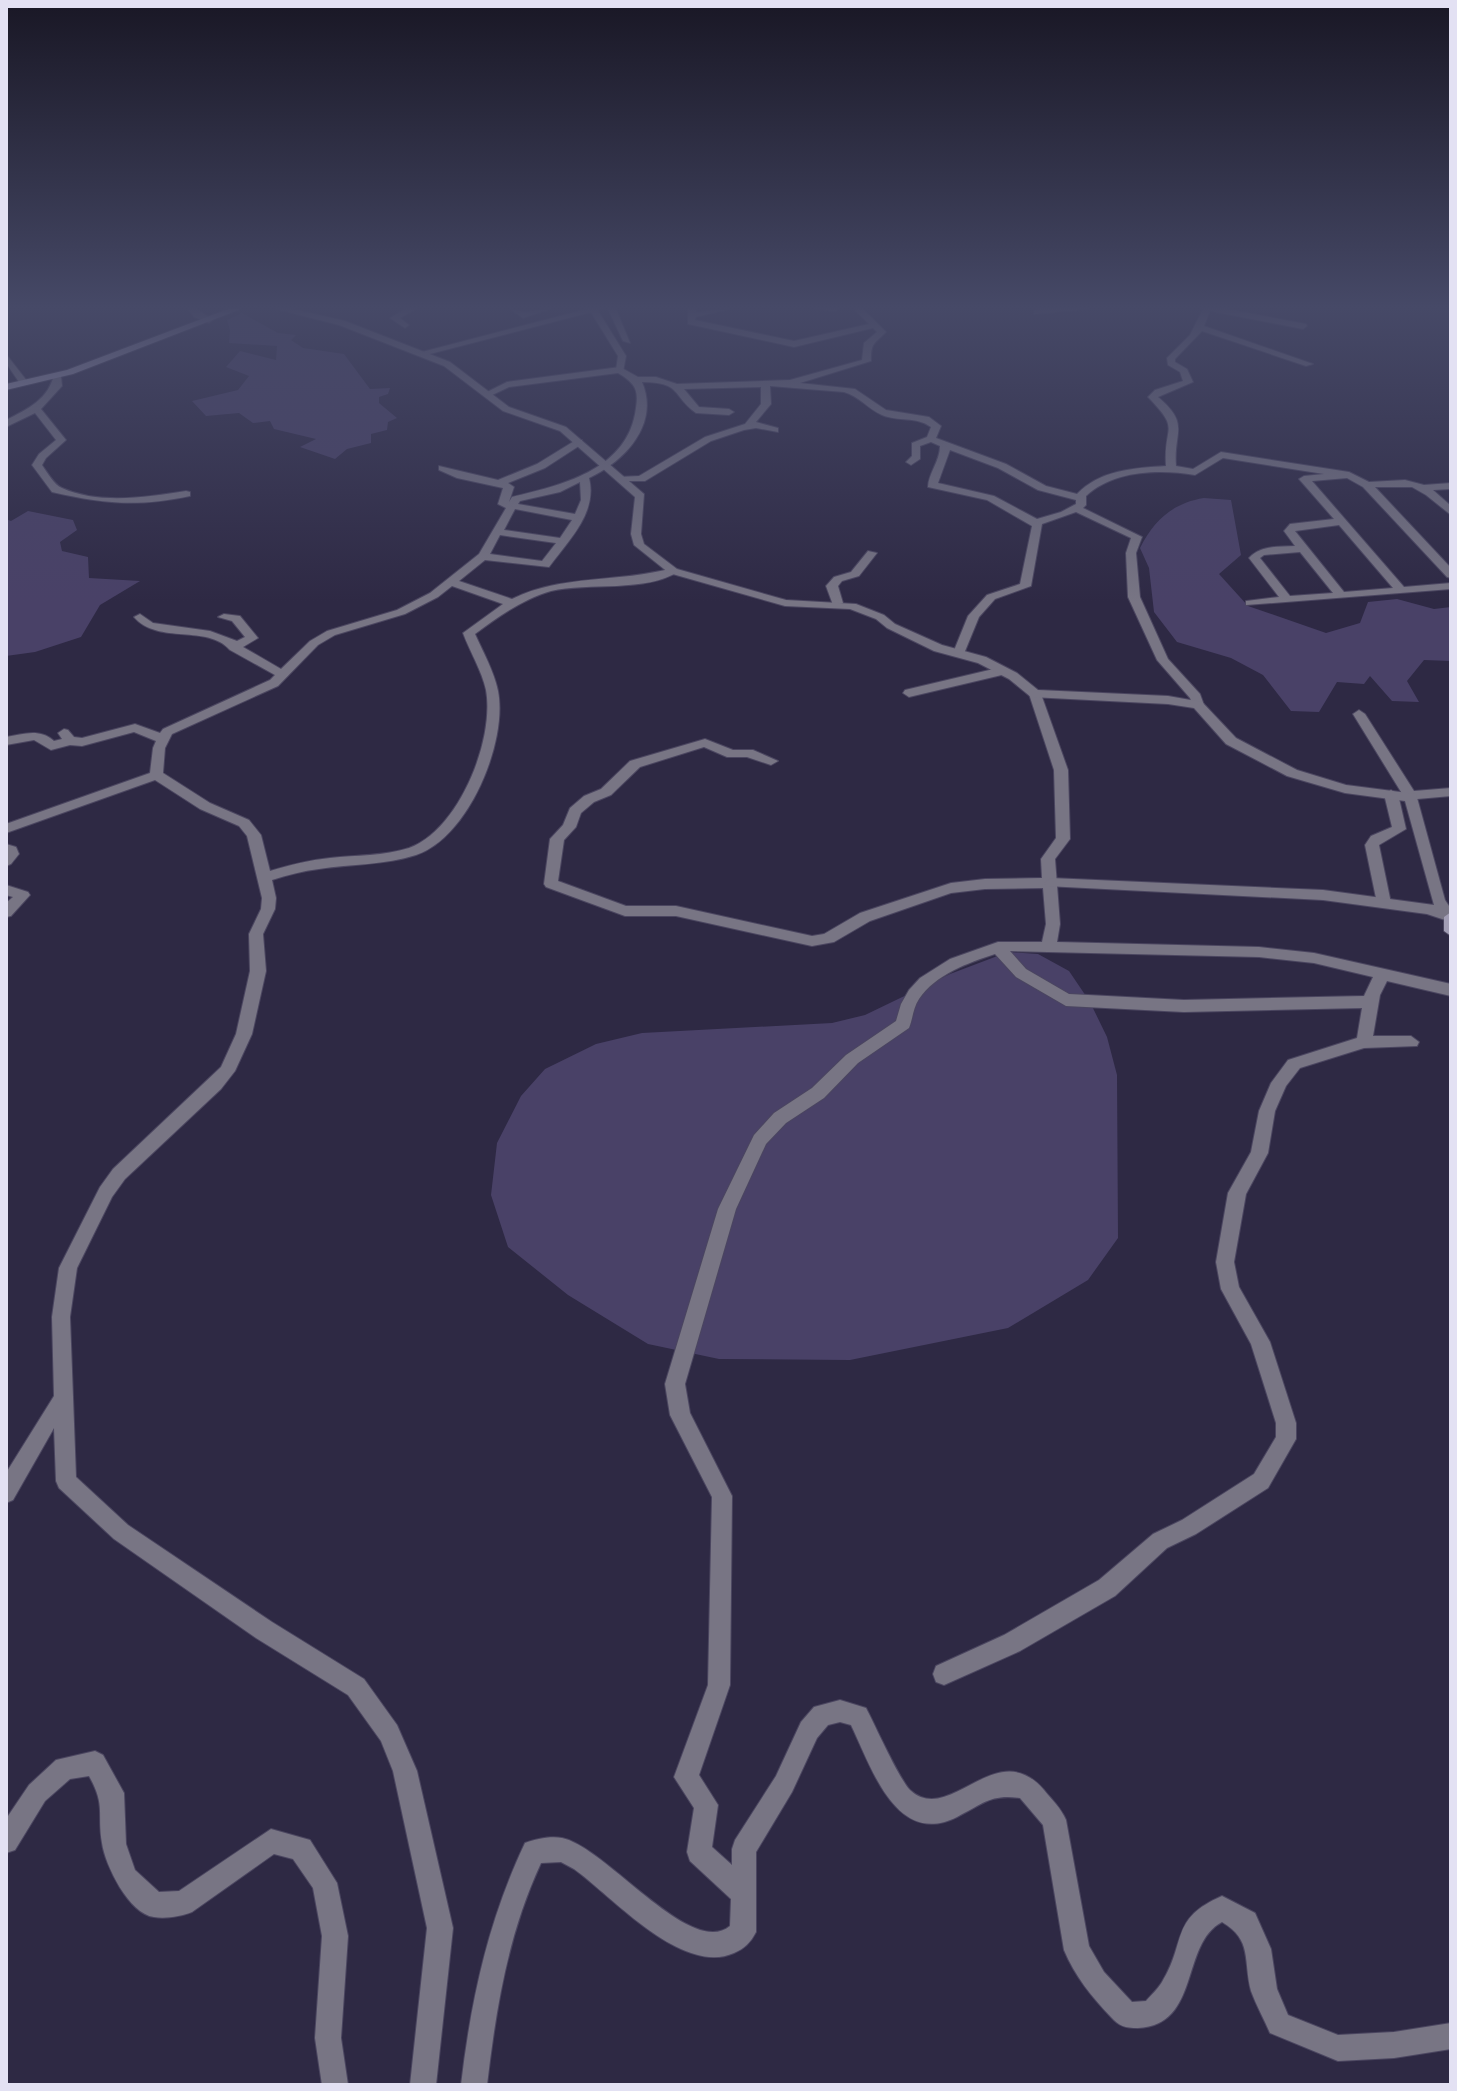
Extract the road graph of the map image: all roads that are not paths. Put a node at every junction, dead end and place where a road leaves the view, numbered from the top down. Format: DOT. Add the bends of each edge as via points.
graph roads {
  1 [pos="38,407"];
  2 [pos="503,407"];
  3 [pos="641,407"];
  4 [pos="694,407"];
  5 [pos="764,407"];
  6 [pos="873,407"];
  7 [pos="1165,407"];
  8 [pos="36,409"];
  9 [pos="729,412"];
  10 [pos="6,424"];
  11 [pos="749,425"];
  12 [pos="775,430"];
  13 [pos="931,439"];
  14 [pos="579,442"];
  15 [pos="945,445"];
  16 [pos="911,462"];
  17 [pos="606,466"];
  18 [pos="443,468"];
  19 [pos="1171,468"];
  20 [pos="1349,475"];
  21 [pos="584,476"];
  22 [pos="622,479"];
  23 [pos="499,483"];
  24 [pos="1367,485"];
  25 [pos="1451,486"];
  26 [pos="1427,487"];
  27 [pos="186,494"];
  28 [pos="1078,503"];
  29 [pos="511,507"];
  30 [pos="1451,512"];
  31 [pos="578,518"];
  32 [pos="1036,522"];
  33 [pos="1341,522"];
  34 [pos="498,532"];
  35 [pos="561,541"];
  36 [pos="1303,548"];
  37 [pos="872,553"];
  38 [pos="483,556"];
  39 [pos="673,571"];
  40 [pos="1451,575"];
  41 [pos="451,582"];
  42 [pos="1451,586"];
  43 [pos="1401,590"];
  44 [pos="1340,594"];
  45 [pos="1286,599"];
  46 [pos="511,603"];
  47 [pos="837,603"];
  48 [pos="1250,603"];
  49 [pos="140,617"];
  50 [pos="224,617"];
  51 [pos="234,647"];
  52 [pos="959,653"];
  53 [pos="1002,671"];
  54 [pos="283,675"];
  55 [pos="909,693"];
  56 [pos="1035,694"];
  57 [pos="1198,705"];
  58 [pos="1359,714"];
  59 [pos="161,738"];
  60 [pos="6,741"];
  61 [pos="771,761"];
  62 [pos="156,775"];
  63 [pos="1451,792"];
  64 [pos="1391,794"];
  65 [pos="1411,797"];
  66 [pos="6,829"];
  67 [pos="6,849"];
  68 [pos="6,861"];
  69 [pos="265,877"];
  70 [pos="1051,883"];
  71 [pos="6,885"];
  72 [pos="1384,903"];
  73 [pos="6,912"];
  74 [pos="1450,922"];
  75 [pos="1049,946"];
  76 [pos="998,948"];
  77 [pos="1385,974"];
  78 [pos="1451,990"];
  79 [pos="1371,1002"];
  80 [pos="1364,1042"];
  81 [pos="1411,1042"];
  82 [pos="65,1397"];
  83 [pos="6,1493"];
  84 [pos="944,1674"];
  85 [pos="6,1841"];
  86 [pos="743,1893"];
  87 [pos="1451,2036"];
  88 [pos="335,2085"];
  89 [pos="423,2085"];
  90 [pos="474,2085"];
  1 -- 8 [label="street"];
  2 -- 14 [label="street" via="563,429"];
  3 -- 17 [label="street" via="636,432"];
  4 -- 9 [label="street"];
  5 -- 11 [label="street"];
  6 -- 13 [label="street" via="889,415 932,421 936,426"];
  7 -- 19 [label="street" via="1175,420"];
  8 -- 10 [label="street"];
  8 -- 27 [label="street" via="61,440 37,465 56,490 132,502"];
  11 -- 12 [label="street"];
  11 -- 22 [label="street" via="715,436 641,479"];
  13 -- 15 [label="street"];
  13 -- 16 [label="street" via="915,445 917,457"];
  14 -- 17 [label="street"];
  14 -- 23 [label="street" via="541,466"];
  15 -- 28 [label="street"];
  15 -- 32 [label="street" via="944,463 932,485 990,498"];
  17 -- 21 [label="street"];
  17 -- 22 [label="street"];
  18 -- 23 [label="street"];
  19 -- 20 [label="street" via="1195,472 1221,455"];
  19 -- 28 [label="street" via="1101,481 1087,488"];
  20 -- 24 [label="street"];
  20 -- 33 [label="street" via="1304,479"];
  21 -- 29 [label="street" via="556,490 521,496"];
  21 -- 31 [label="street" via="586,508"];
  22 -- 39 [label="street" via="640,496 639,545"];
  23 -- 29 [label="street" via="509,487 503,504"];
  24 -- 26 [label="street" via="1409,482"];
  24 -- 40 [label="street"];
  25 -- 26 [label="street"];
  26 -- 30 [label="street"];
  28 -- 32 [label="street" via="1058,517"];
  28 -- 57 [label="street" via="1137,537 1131,553 1134,597 1163,660"];
  29 -- 31 [label="street"];
  29 -- 34 [label="street"];
  31 -- 35 [label="street"];
  32 -- 52 [label="street" via="1025,586 991,597 974,616"];
  33 -- 36 [label="street" via="1294,526 1289,531"];
  33 -- 43 [label="street"];
  34 -- 35 [label="street"];
  34 -- 38 [label="street"];
  35 -- 38 [label="street" via="545,565"];
  36 -- 44 [label="street"];
  36 -- 45 [label="street" via="1261,552 1254,558"];
  37 -- 47 [label="street" via="855,574 832,586"];
  38 -- 41 [label="street"];
  39 -- 46 [label="street" via="635,582 548,589"];
  39 -- 47 [label="street" via="785,603"];
  41 -- 46 [label="street"];
  41 -- 54 [label="street" via="401,612 331,633"];
  42 -- 43 [label="street"];
  43 -- 44 [label="street"];
  44 -- 45 [label="street"];
  45 -- 48 [label="street"];
  46 -- 69 [label="street" via="469,633 492,690 491,727 480,775 450,823 428,845 396,855 317,864"];
  47 -- 52 [label="street"];
  49 -- 51 [label="street" via="149,626 210,635"];
  50 -- 51 [label="street" via="236,618 252,638"];
  51 -- 54 [label="street"];
  52 -- 53 [label="street"];
  53 -- 55 [label="street"];
  53 -- 56 [label="street"];
  54 -- 59 [label="street"];
  56 -- 57 [label="street"];
  56 -- 70 [label="street" via="1061,770 1063,839 1048,859"];
  57 -- 64 [label="street" via="1231,741 1292,773 1345,789"];
  58 -- 65 [label="street"];
  59 -- 60 [label="street" via="135,728 82,742 67,737 51,746 35,736"];
  59 -- 62 [label="street"];
  61 -- 70 [label="street" via="705,743 635,764 606,792 575,811 557,839 551,884 625,911 676,911 827,941 871,914 961,886"];
  62 -- 66 [label="street"];
  62 -- 69 [label="street" via="244,823 254,835"];
  63 -- 65 [label="street"];
  64 -- 65 [label="street"];
  64 -- 72 [label="street" via="1399,829 1372,845"];
  65 -- 74 [label="street" via="1438,900"];
  67 -- 68 [label="street" via="12,854"];
  69 -- 82 [label="street" via="269,898 256,934 255,995 227,1071 119,1174 68,1268 61,1317"];
  70 -- 72 [label="street" via="1323,895"];
  70 -- 75 [label="street"];
  71 -- 73 [label="street" via="23,895"];
  72 -- 74 [label="street" via="1429,909"];
  75 -- 76 [label="street"];
  75 -- 77 [label="street" via="1259,952"];
  76 -- 79 [label="street" via="1021,973 1066,1000 1184,1006"];
  76 -- 86 [label="street" via="929,979 916,991 903,1024 852,1059 760,1140 727,1209 675,1384 680,1415 722,1496 719,1685 686,1777 706,1805 699,1852"];
  77 -- 78 [label="street"];
  77 -- 79 [label="street" via="1378,979"];
  79 -- 80 [label="street"];
  80 -- 81 [label="street"];
  80 -- 84 [label="street" via="1294,1064 1279,1083 1259,1153 1237,1193 1225,1262 1230,1289 1260,1342 1286,1423 1286,1439 1261,1481 1160,1541 1107,1588 1012,1643"];
  82 -- 83 [label="street"];
  82 -- 89 [label="street" via="66,1481 121,1532 356,1687 389,1733 405,1771 440,1928"];
  85 -- 88 [label="street" via="37,1793 64,1768 95,1763 112,1793 114,1844 126,1878 154,1905 183,1903 271,1841 301,1849 325,1883 335,1936 328,2038"];
  86 -- 87 [label="street" via="744,1849 809,1730 822,1715 840,1711 858,1716 900,1797 921,1811 946,1810 997,1783 1026,1787 1054,1820 1077,1950 1095,1981 1127,2015 1152,2014 1173,1989 1204,1918 1222,1909 1246,1922 1279,2024 1338,2048"];
  86 -- 90 [label="street" via="743,1932 726,1944 693,1944 564,1851 534,1852 514,1890 497,1943"];
}
